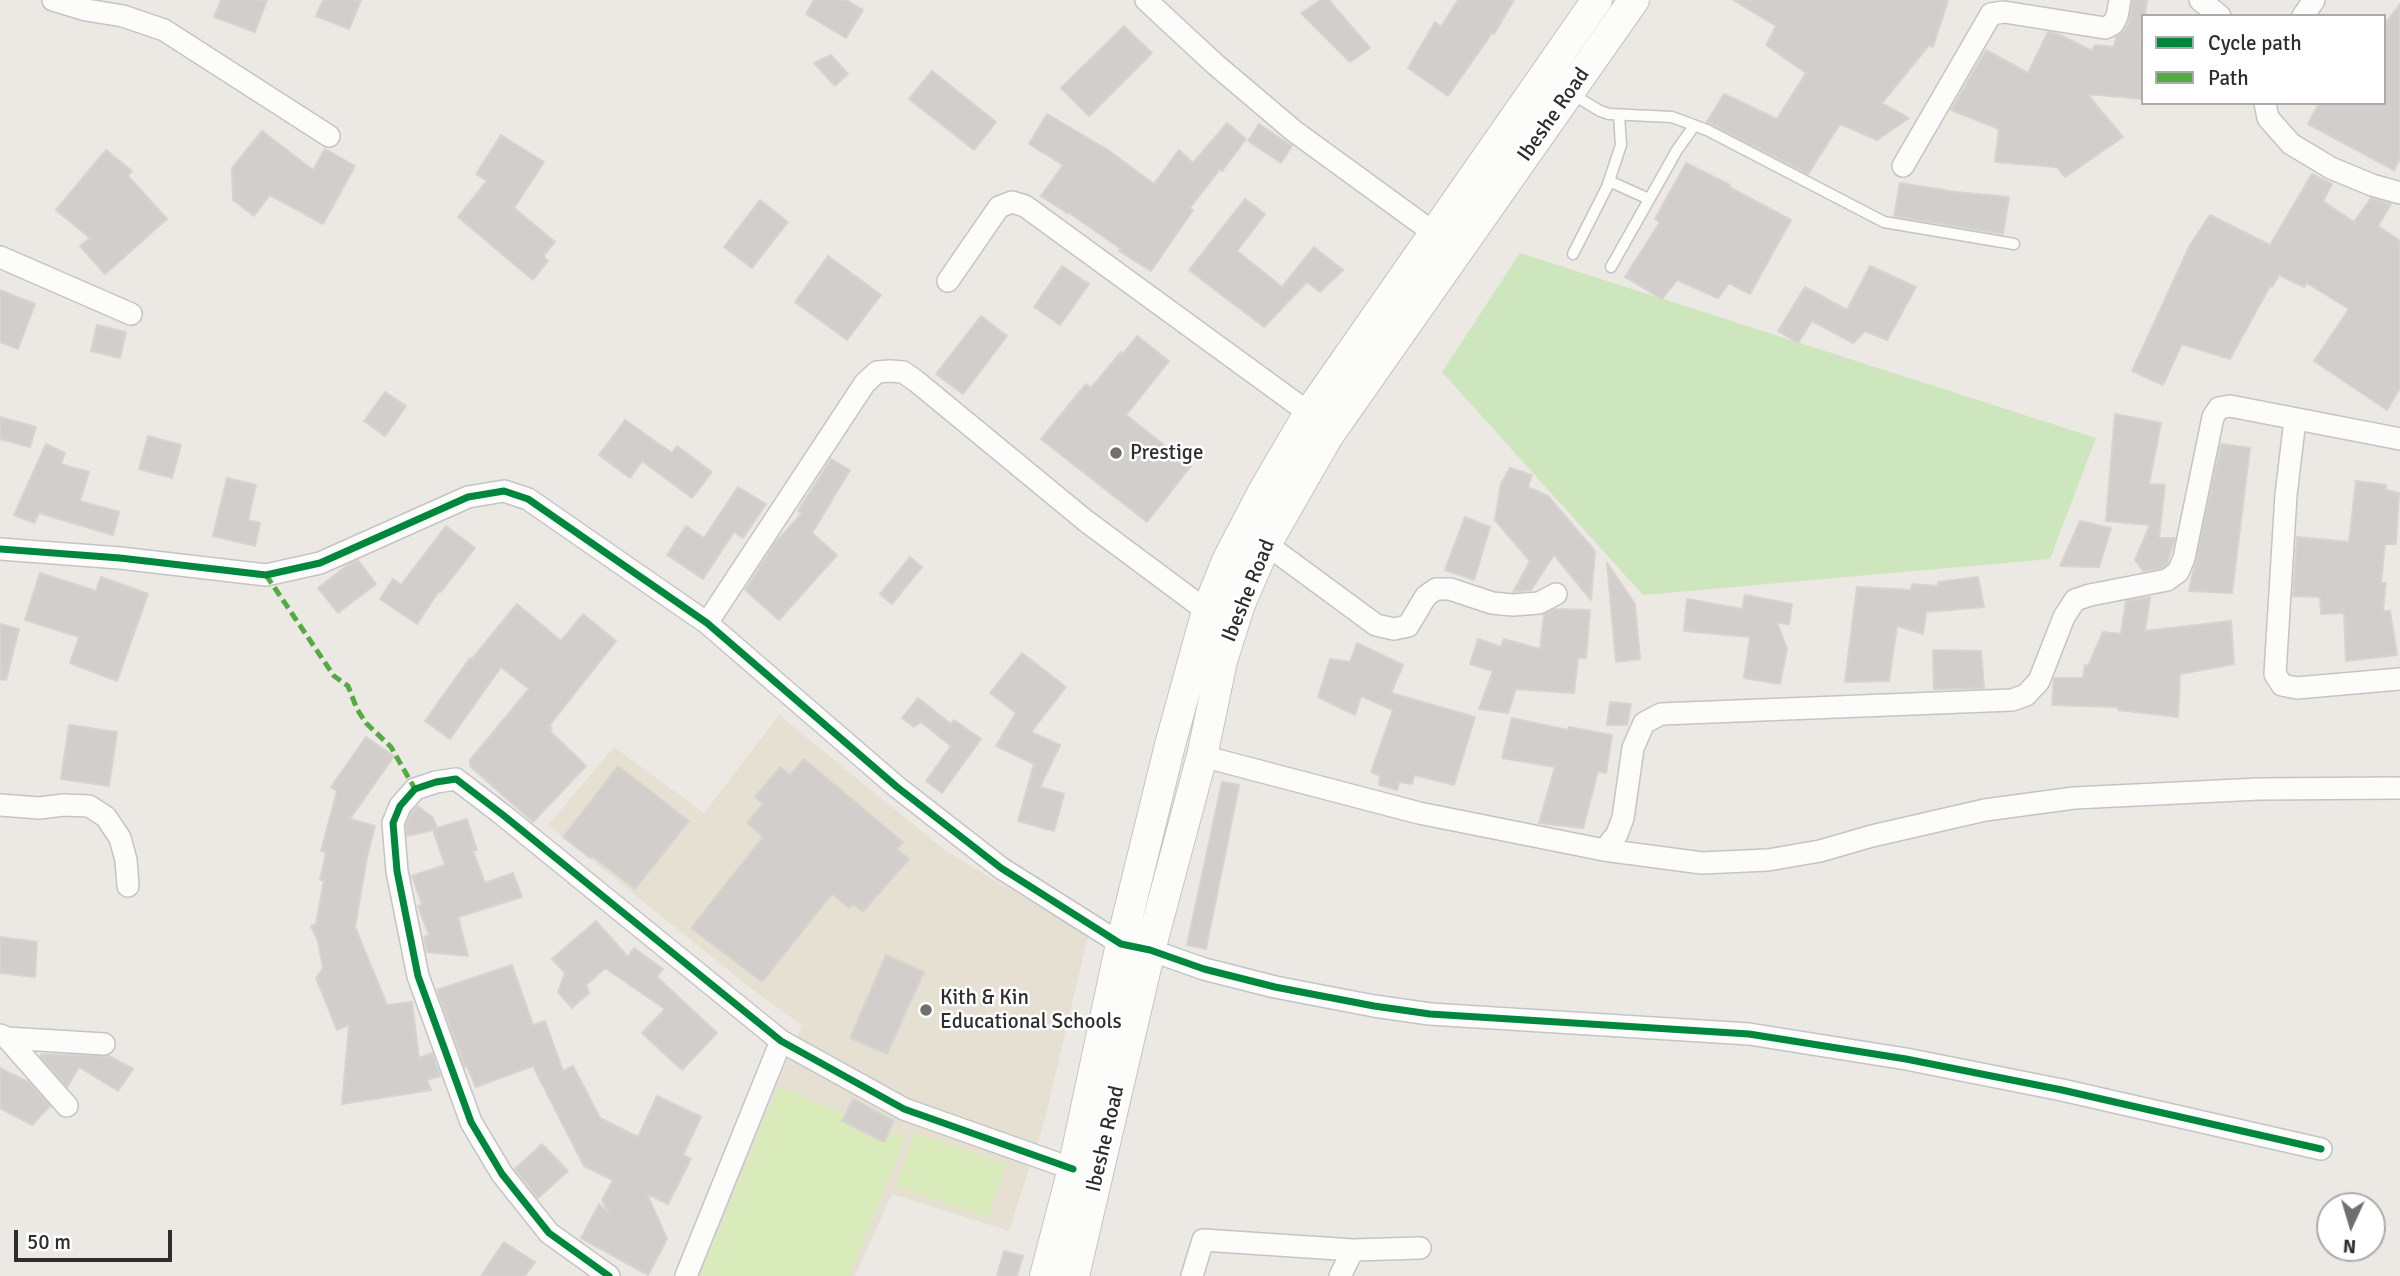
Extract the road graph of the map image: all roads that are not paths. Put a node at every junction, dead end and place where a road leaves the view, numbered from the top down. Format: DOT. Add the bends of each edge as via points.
graph roads {
  1 [pos="53,0"];
  2 [pos="1146,0"];
  3 [pos="1597,0"];
  4 [pos="1634,0"];
  5 [pos="2120,0"];
  6 [pos="2200,0"];
  7 [pos="2218,14"];
  8 [pos="1570,92"];
  9 [pos="2265,105"];
  10 [pos="1619,115"];
  11 [pos="1694,125"];
  12 [pos="329,136"];
  13 [pos="1903,166"];
  14 [pos="1609,181"];
  15 [pos="2400,193"];
  16 [pos="1649,199"];
  17 [pos="1434,233"];
  18 [pos="2014,244"];
  19 [pos="1573,254"];
  20 [pos="0,257"];
  21 [pos="1611,267"];
  22 [pos="948,281"];
  23 [pos="131,314"];
  24 [pos="1309,413"];
  25 [pos="2295,420"];
  26 [pos="2400,439"];
  27 [pos="1266,544"];
  28 [pos="0,548"];
  29 [pos="1556,594"];
  30 [pos="1206,611"];
  31 [pos="707,623"];
  32 [pos="2400,680"];
  33 [pos="1202,757"];
  34 [pos="2400,788"];
  35 [pos="0,805"];
  36 [pos="1604,850"];
  37 [pos="128,886"];
  38 [pos="1135,947"];
  39 [pos="3,1037"];
  40 [pos="781,1041"];
  41 [pos="104,1044"];
  42 [pos="67,1106"];
  43 [pos="2321,1149"];
  44 [pos="1073,1169"];
  45 [pos="1420,1248"];
  46 [pos="1353,1250"];
  47 [pos="609,1276"];
  48 [pos="686,1276"];
  49 [pos="1045,1276"];
  50 [pos="1074,1276"];
  51 [pos="1192,1276"];
  52 [pos="1339,1276"];
  1 -- 12 [label="street" via="164,30"];
  2 -- 17 [label="street" via="1294,131"];
  3 -- 17 [label="main road, Ibeshe Road"];
  4 -- 8 [label="main road, Ibeshe Road"];
  5 -- 13 [label="street" via="2118,16 2105,29 2004,12 1990,14"];
  6 -- 7 [label="street"];
  8 -- 10 [label="lane" via="1600,111"];
  8 -- 27 [label="main road, Ibeshe Road" via="1328,436"];
  9 -- 15 [label="street" via="2268,118 2291,144 2331,168"];
  10 -- 11 [label="lane" via="1672,117"];
  10 -- 14 [label="lane" via="1621,145"];
  11 -- 16 [label="lane"];
  11 -- 18 [label="lane" via="1884,222"];
  14 -- 16 [label="lane"];
  14 -- 19 [label="lane"];
  16 -- 21 [label="lane"];
  17 -- 24 [label="main road, Ibeshe Road"];
  20 -- 23 [label="street"];
  22 -- 24 [label="street" via="999,207 1012,202 1025,206"];
  24 -- 30 [label="main road, Ibeshe Road" via="1227,561"];
  25 -- 26 [label="street"];
  25 -- 32 [label="street" via="2275,674 2282,685 2297,688"];
  25 -- 36 [label="street" via="2230,406 2219,408 2213,417 2178,572 2167,580 2075,600 2039,681 2026,695 2012,700 1661,714 1644,723 1633,748 1623,818"];
  27 -- 29 [label="street" via="1376,625 1394,629 1408,626 1426,596 1436,589 1513,605 1539,603"];
  27 -- 33 [label="main road, Ibeshe Road" via="1222,661"];
  28 -- 31 [label="street" via="266,575 320,563 468,497 504,491 528,499"];
  30 -- 31 [label="street" via="1086,521 916,381 903,372 890,371 877,372 865,383"];
  30 -- 38 [label="main road, Ibeshe Road" via="1170,745"];
  31 -- 38 [label="street" via="897,787 1001,867"];
  33 -- 36 [label="street" via="1419,813"];
  33 -- 38 [label="main road, Ibeshe Road"];
  34 -- 36 [label="street" via="2074,798 1985,810 1820,851 1733,863"];
  35 -- 37 [label="street" via="89,806 106,817 120,838"];
  38 -- 43 [label="street" via="1275,987 1374,1006 1430,1014 1749,1034 1906,1059"];
  38 -- 44 [label="main road, Ibeshe Road"];
  38 -- 50 [label="main road, Ibeshe Road"];
  39 -- 41 [label="street"];
  39 -- 42 [label="street"];
  40 -- 44 [label="street" via="904,1109"];
  40 -- 47 [label="street" via="456,779 415,789 400,806 393,823 397,872 418,976 471,1122 502,1174 549,1233"];
  40 -- 48 [label="street"];
  44 -- 49 [label="main road, Ibeshe Road"];
  45 -- 46 [label="street"];
  46 -- 51 [label="street" via="1203,1240"];
  46 -- 52 [label="street"];
}
